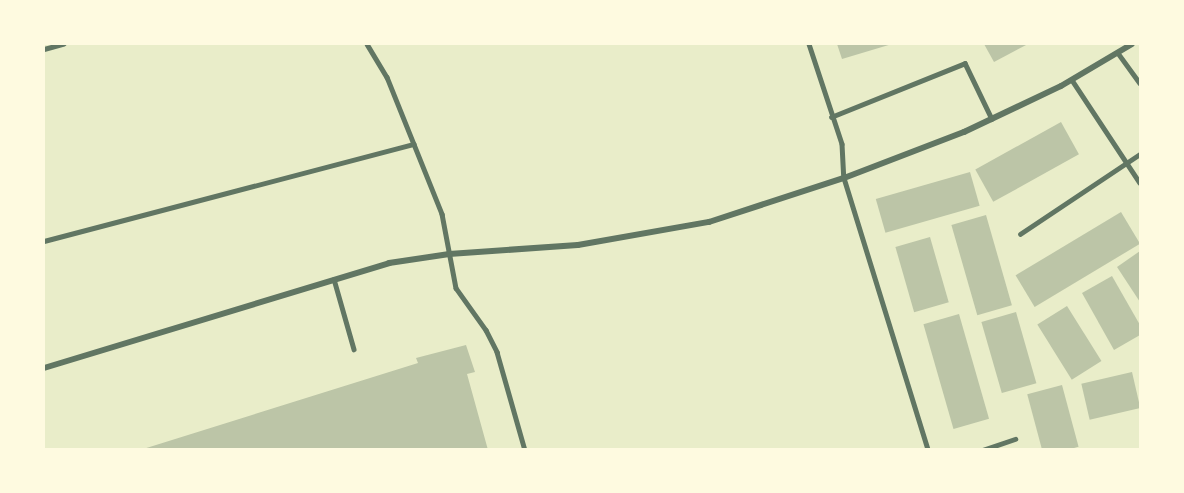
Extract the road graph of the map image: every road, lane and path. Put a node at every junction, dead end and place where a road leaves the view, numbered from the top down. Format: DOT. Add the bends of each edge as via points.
graph roads {
  1 [pos="63,44"];
  2 [pos="367,44"];
  3 [pos="809,44"];
  4 [pos="1132,44"];
  5 [pos="44,49"];
  6 [pos="1118,53"];
  7 [pos="1072,80"];
  8 [pos="1140,83"];
  9 [pos="831,117"];
  10 [pos="992,119"];
  11 [pos="413,144"];
  12 [pos="1140,154"];
  13 [pos="1127,163"];
  14 [pos="844,178"];
  15 [pos="1140,183"];
  16 [pos="1020,234"];
  17 [pos="44,241"];
  18 [pos="449,254"];
  19 [pos="334,279"];
  20 [pos="354,349"];
  21 [pos="44,368"];
  22 [pos="1015,439"];
  23 [pos="525,450"];
  24 [pos="928,450"];
  25 [pos="983,450"];
  1 -- 5 [label="lane"];
  2 -- 11 [label="lane" via="387,77"];
  3 -- 9 [label="lane"];
  4 -- 6 [label="street"];
  6 -- 7 [label="street"];
  6 -- 8 [label="lane"];
  7 -- 10 [label="street"];
  7 -- 13 [label="lane"];
  9 -- 10 [label="lane" via="966,63"];
  9 -- 14 [label="lane" via="842,144"];
  10 -- 14 [label="street"];
  11 -- 17 [label="lane"];
  11 -- 18 [label="lane" via="442,214"];
  12 -- 13 [label="lane"];
  13 -- 15 [label="lane"];
  13 -- 16 [label="lane"];
  14 -- 18 [label="street" via="709,222 578,245"];
  14 -- 24 [label="lane"];
  18 -- 19 [label="street" via="389,263"];
  18 -- 23 [label="lane" via="456,288 497,352"];
  19 -- 20 [label="lane"];
  19 -- 21 [label="street"];
  22 -- 25 [label="lane"];
}
